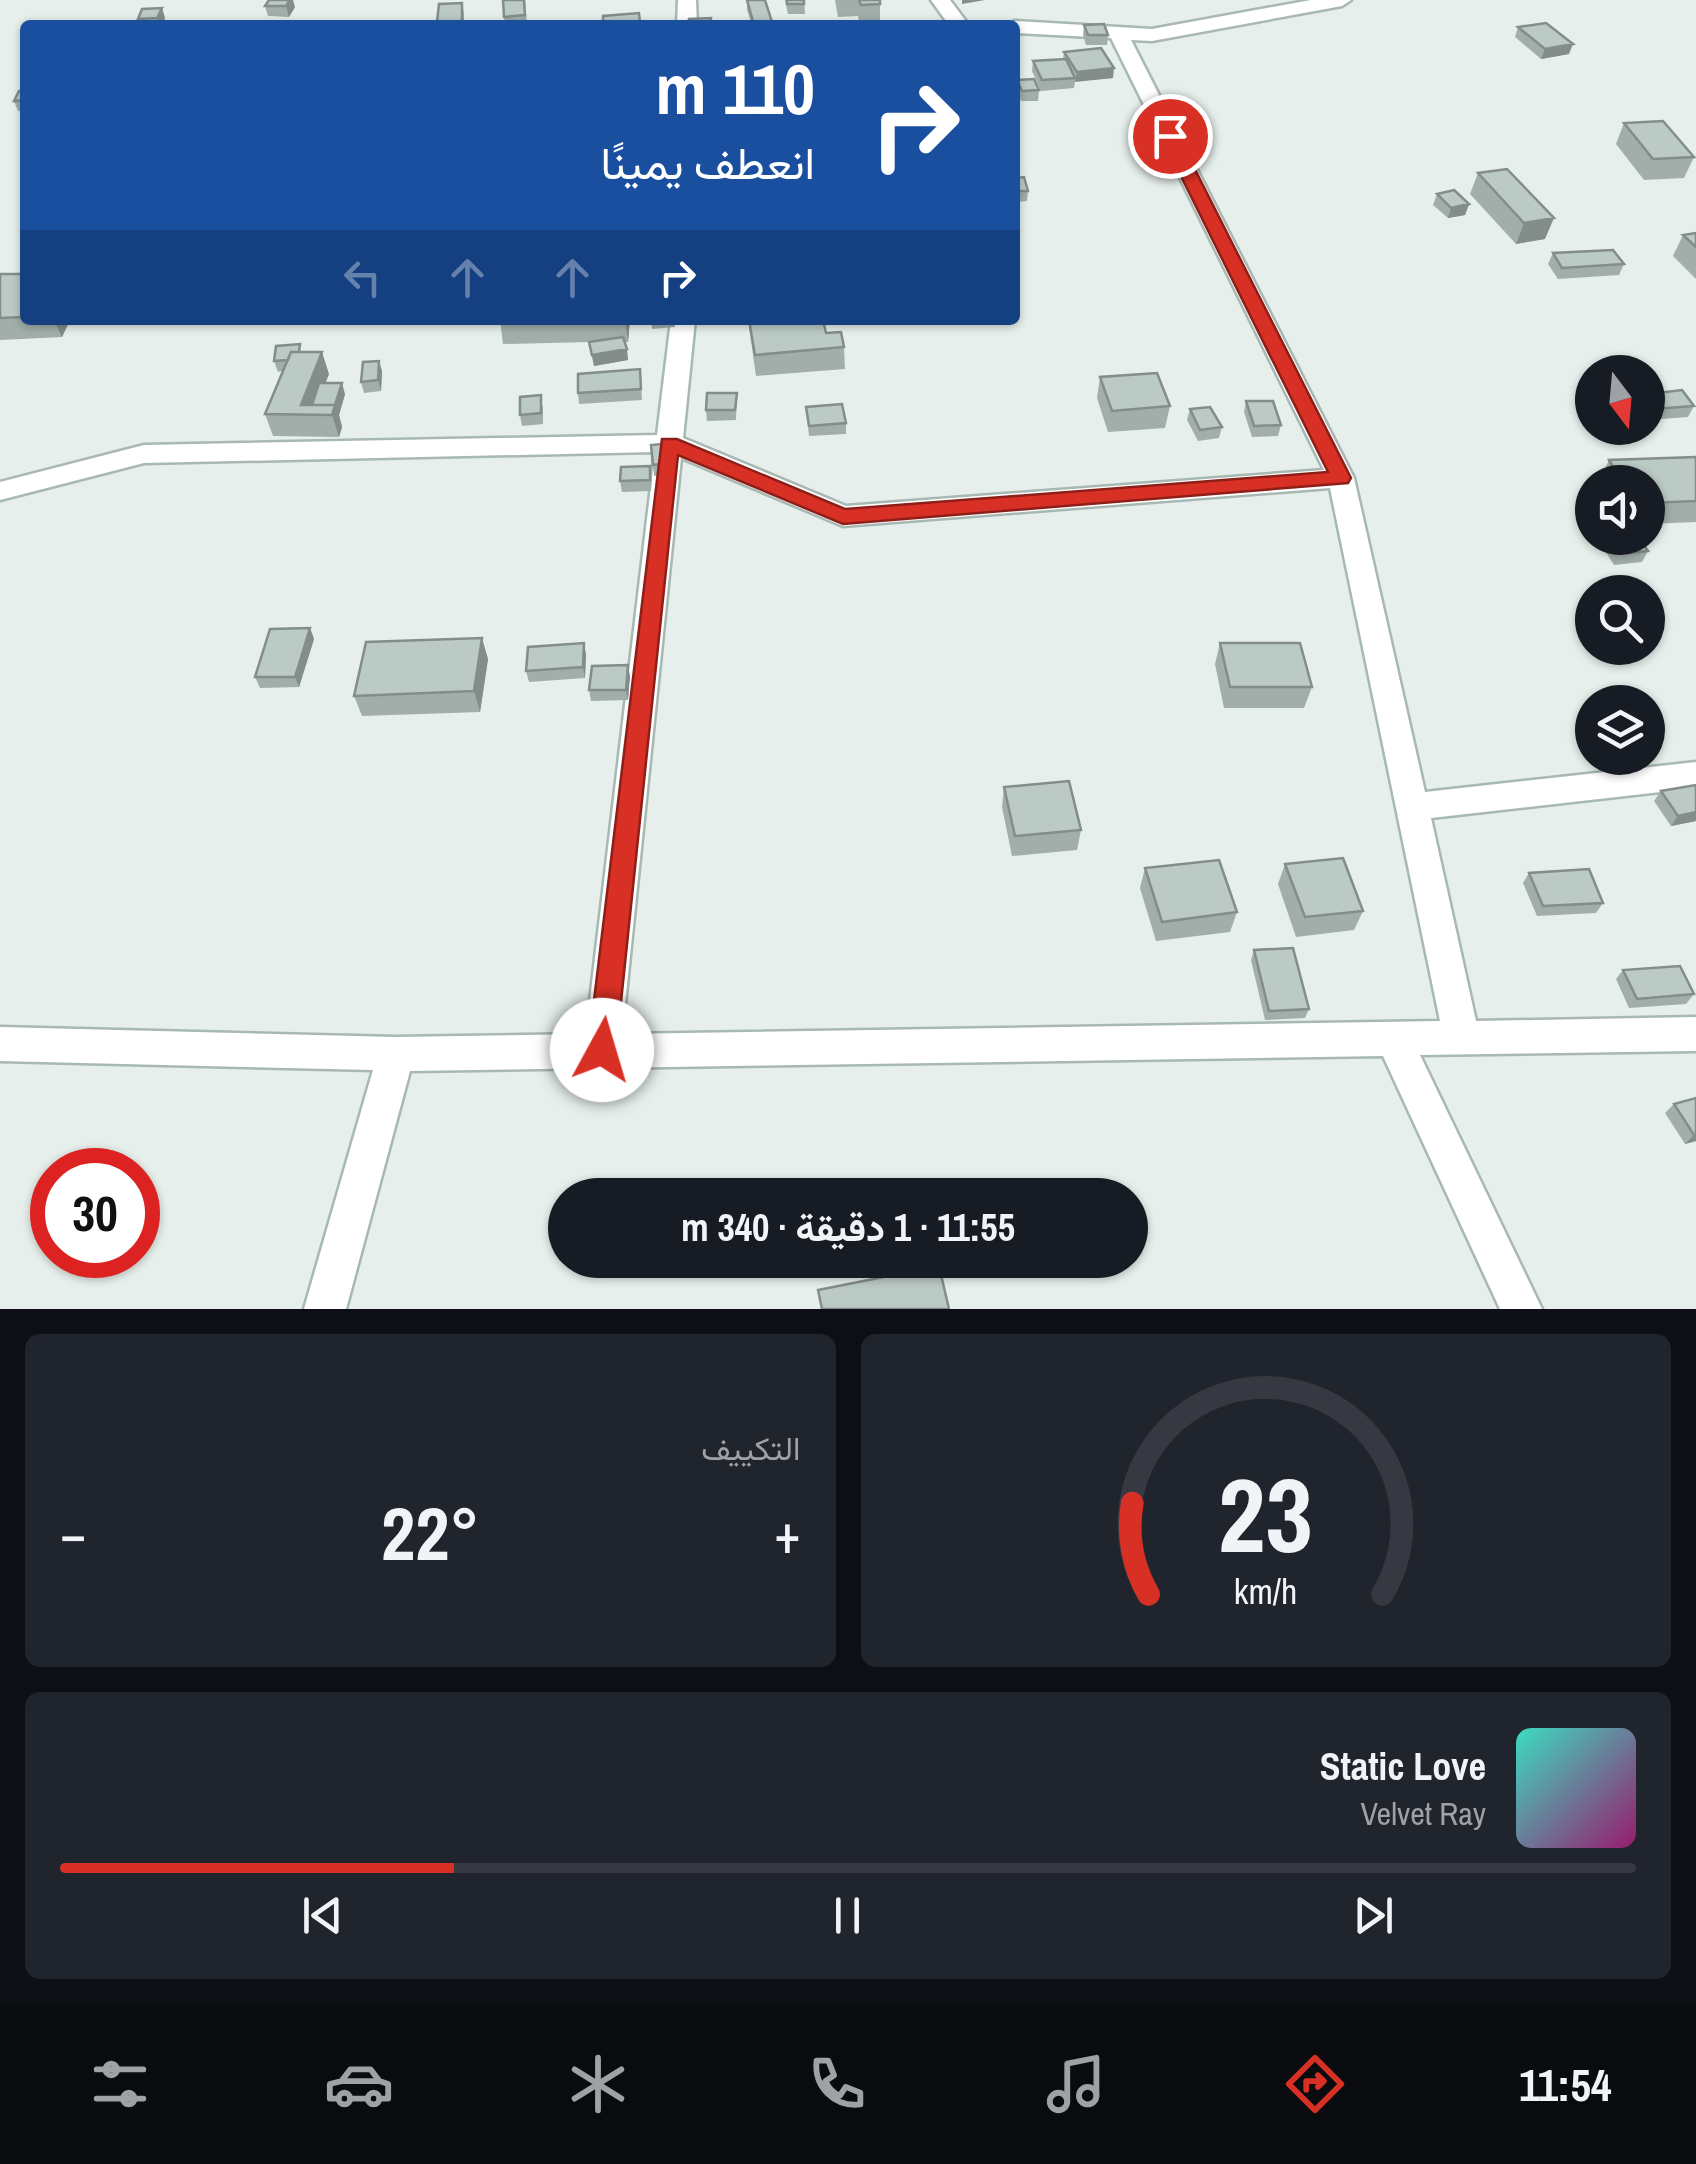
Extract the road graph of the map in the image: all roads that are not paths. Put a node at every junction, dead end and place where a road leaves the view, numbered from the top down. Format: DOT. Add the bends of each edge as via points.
graph roads {
  1 [pos="1342,0"];
  2 [pos="1020,27"];
  3 [pos="1118,33"];
  4 [pos="682,325"];
  5 [pos="670,443"];
  6 [pos="1341,478"];
  7 [pos="0,491"];
  8 [pos="1696,775"];
  9 [pos="1413,808"];
  10 [pos="1696,1034"];
  11 [pos="1394,1038"];
  12 [pos="1462,1038"];
  13 [pos="0,1044"];
  14 [pos="602,1050"];
  15 [pos="396,1054"];
  16 [pos="325,1309"];
  17 [pos="1521,1309"];
  1 -- 3 [label="street" via="1152,35"];
  2 -- 3 [label="street"];
  3 -- 6 [label="street"];
  4 -- 5 [label="street"];
  5 -- 6 [label="street" via="843,516"];
  5 -- 7 [label="street" via="144,454"];
  5 -- 14 [label="street"];
  6 -- 9 [label="street"];
  8 -- 9 [label="street"];
  9 -- 12 [label="street"];
  10 -- 12 [label="street"];
  11 -- 12 [label="street"];
  11 -- 14 [label="street"];
  11 -- 17 [label="street"];
  13 -- 15 [label="street"];
  14 -- 15 [label="street"];
  15 -- 16 [label="street"];
}
